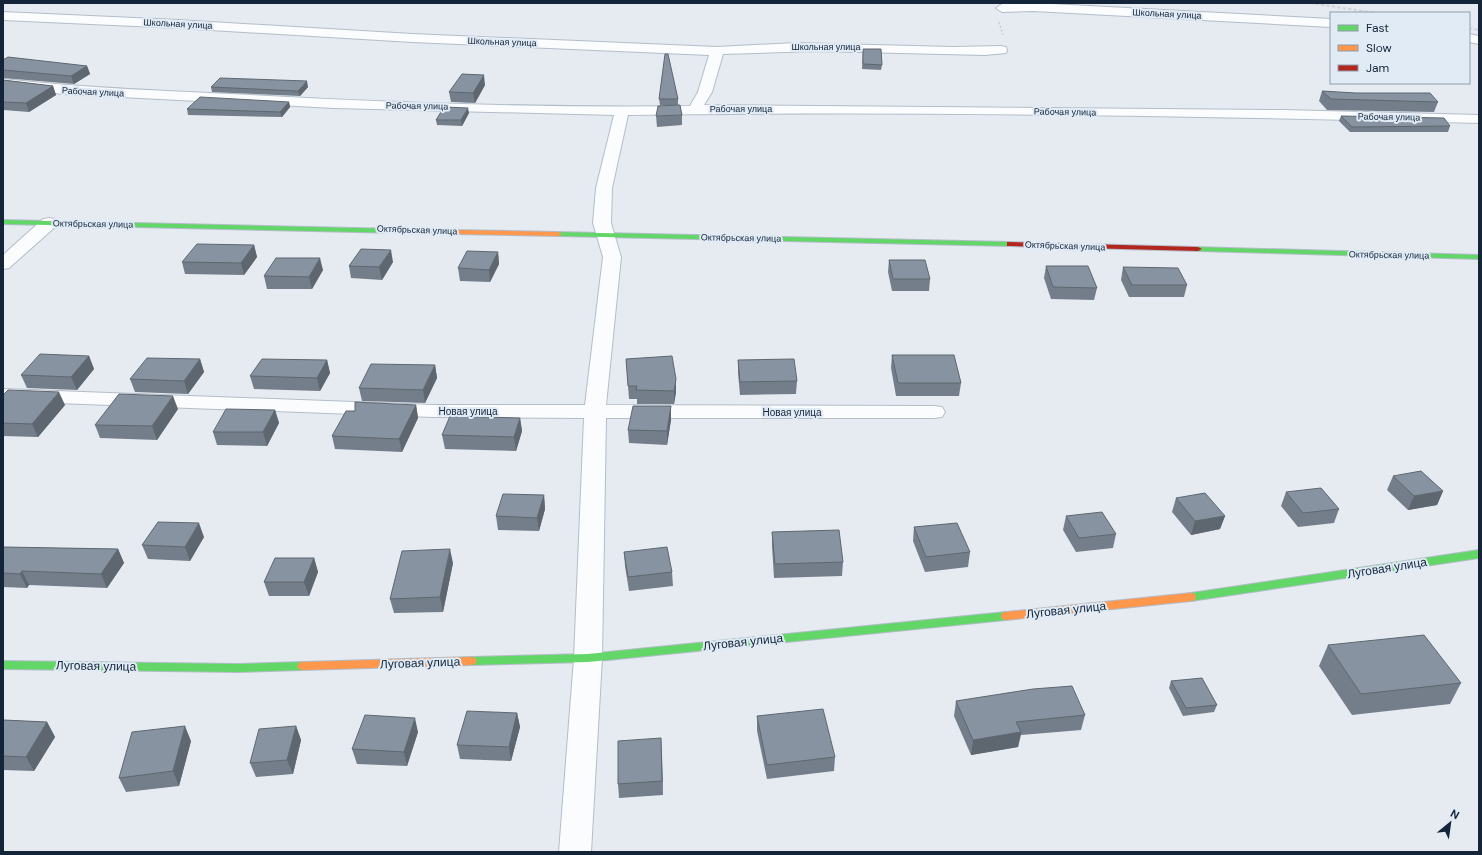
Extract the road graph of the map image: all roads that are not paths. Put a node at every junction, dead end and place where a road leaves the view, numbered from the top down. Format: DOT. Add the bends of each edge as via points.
graph roads {
  1 [pos="1002,8"];
  2 [pos="3,16"];
  3 [pos="1330,23"];
  4 [pos="1001,50"];
  5 [pos="718,51"];
  6 [pos="3,83"];
  7 [pos="695,109"];
  8 [pos="622,111"];
  9 [pos="1479,119"];
  10 [pos="3,222"];
  11 [pos="49,223"];
  12 [pos="605,236"];
  13 [pos="1479,257"];
  14 [pos="3,264"];
  15 [pos="3,395"];
  16 [pos="595,410"];
  17 [pos="934,412"];
  18 [pos="1479,554"];
  19 [pos="588,658"];
  20 [pos="3,665"];
  21 [pos="575,852"];
  1 -- 3 [label="street, Школьная улица" via="1034,7"];
  2 -- 5 [label="street, Школьная улица"];
  4 -- 5 [label="street, Школьная улица" via="974,52 762,47"];
  5 -- 7 [label="street" via="705,92"];
  6 -- 8 [label="street, Рабочая улица" via="63,90 334,104"];
  7 -- 8 [label="street, Рабочая улица"];
  7 -- 9 [label="street, Рабочая улица" via="1283,114"];
  8 -- 12 [label="street" via="604,188 602,223"];
  10 -- 11 [label="street, Октябрьская улица"];
  11 -- 12 [label="street, Октябрьская улица"];
  11 -- 14 [label="street"];
  12 -- 13 [label="street, Октябрьская улица"];
  12 -- 16 [label="street" via="612,258"];
  15 -- 16 [label="street, Новая улица" via="433,411"];
  16 -- 17 [label="street, Новая улица"];
  16 -- 19 [label="street"];
  18 -- 19 [label="street, Луговая улица" via="1183,598"];
  19 -- 20 [label="street, Луговая улица" via="239,668"];
  19 -- 21 [label="street"];
}
